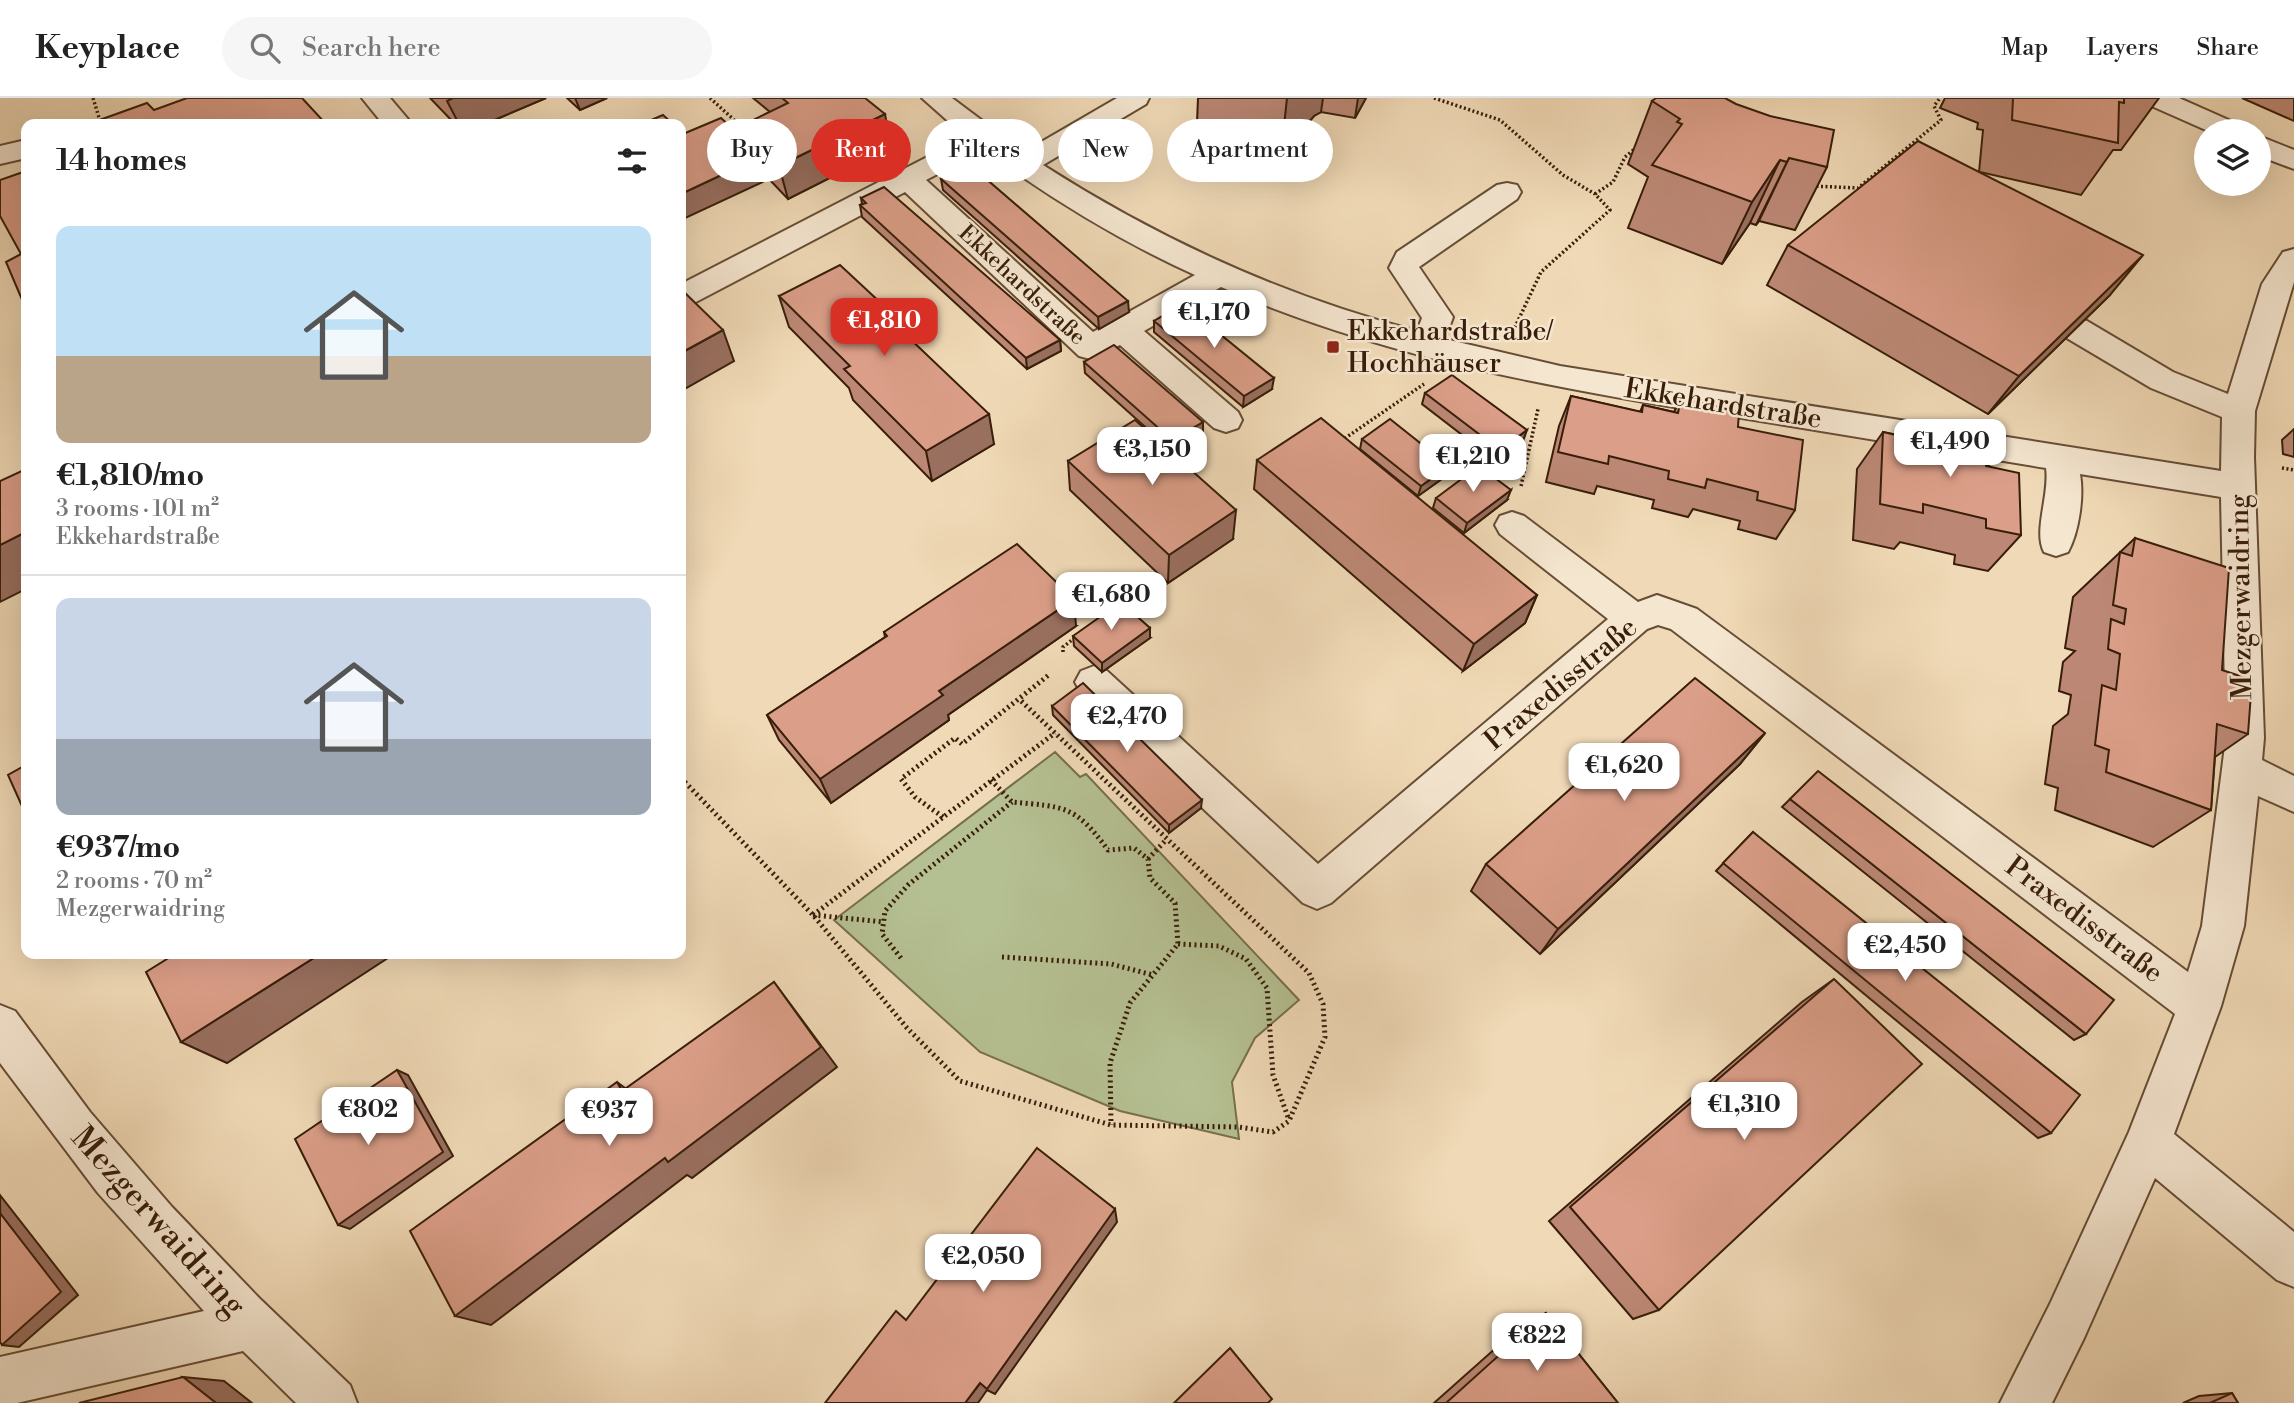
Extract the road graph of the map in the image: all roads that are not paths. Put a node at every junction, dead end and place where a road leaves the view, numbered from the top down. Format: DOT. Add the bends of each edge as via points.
graph roads {
  1 [pos="375,98"];
  2 [pos="935,98"];
  3 [pos="1136,98"];
  4 [pos="2157,98"];
  5 [pos="394,119"];
  6 [pos="960,119"];
  7 [pos="2203,119"];
  8 [pos="21,150"];
  9 [pos="2271,150"];
  10 [pos="1044,153"];
  11 [pos="0,155"];
  12 [pos="2294,160"];
  13 [pos="1044,180"];
  14 [pos="902,182"];
  15 [pos="911,182"];
  16 [pos="1507,192"];
  17 [pos="2294,259"];
  18 [pos="1218,275"];
  19 [pos="686,294"];
  20 [pos="1122,329"];
  21 [pos="2076,329"];
  22 [pos="1427,345"];
  23 [pos="2239,411"];
  24 [pos="1226,420"];
  25 [pos="2061,458"];
  26 [pos="2239,487"];
  27 [pos="1512,526"];
  28 [pos="2056,542"];
  29 [pos="1634,619"];
  30 [pos="1094,682"];
  31 [pos="2241,769"];
  32 [pos="2294,795"];
  33 [pos="2199,1006"];
  34 [pos="0,1026"];
  35 [pos="2148,1142"];
  36 [pos="2294,1263"];
  37 [pos="250,1325"];
  38 [pos="0,1382"];
  39 [pos="332,1403"];
  40 [pos="2025,1403"];
  1 -- 5 [label="street"];
  2 -- 6 [label="street, Ekkehardstraße"];
  3 -- 10 [label="street"];
  4 -- 7 [label="street"];
  8 -- 11 [label="street"];
  9 -- 12 [label="street"];
  13 -- 18 [label="street, Ekkehardstraße" via="1086,208"];
  14 -- 19 [label="street"];
  15 -- 20 [label="street, Ekkehardstraße" via="1090,348"];
  16 -- 22 [label="street" via="1408,259 1404,268 1438,317"];
  17 -- 23 [label="street, Mezgerwaidring" via="2277,284"];
  18 -- 20 [label="street, Ekkehardstraße"];
  18 -- 22 [label="street, Ekkehardstraße" via="1344,322"];
  20 -- 24 [label="street"];
  21 -- 23 [label="street" via="2162,380"];
  22 -- 25 [label="street, Ekkehardstraße" via="1545,374"];
  23 -- 26 [label="street, Mezgerwaidring"];
  25 -- 26 [label="street, Ekkehardstraße"];
  25 -- 28 [label="street" via="2065,484"];
  26 -- 31 [label="street, Mezgerwaidring" via="2245,738"];
  27 -- 29 [label="street"];
  29 -- 30 [label="street, Praxedisstraße" via="1317,890"];
  29 -- 33 [label="street, Praxedisstraße" via="1657,610 1684,620"];
  31 -- 32 [label="street"];
  31 -- 33 [label="street, Mezgerwaidring" via="2223,926"];
  33 -- 35 [label="street, Mezgerwaidring"];
  34 -- 37 [label="street, Mezgerwaidring" via="38,1084 112,1175"];
  35 -- 36 [label="street"];
  35 -- 40 [label="street, Mezgerwaidring"];
  37 -- 38 [label="street"];
  37 -- 39 [label="street, Mezgerwaidring"];
}
